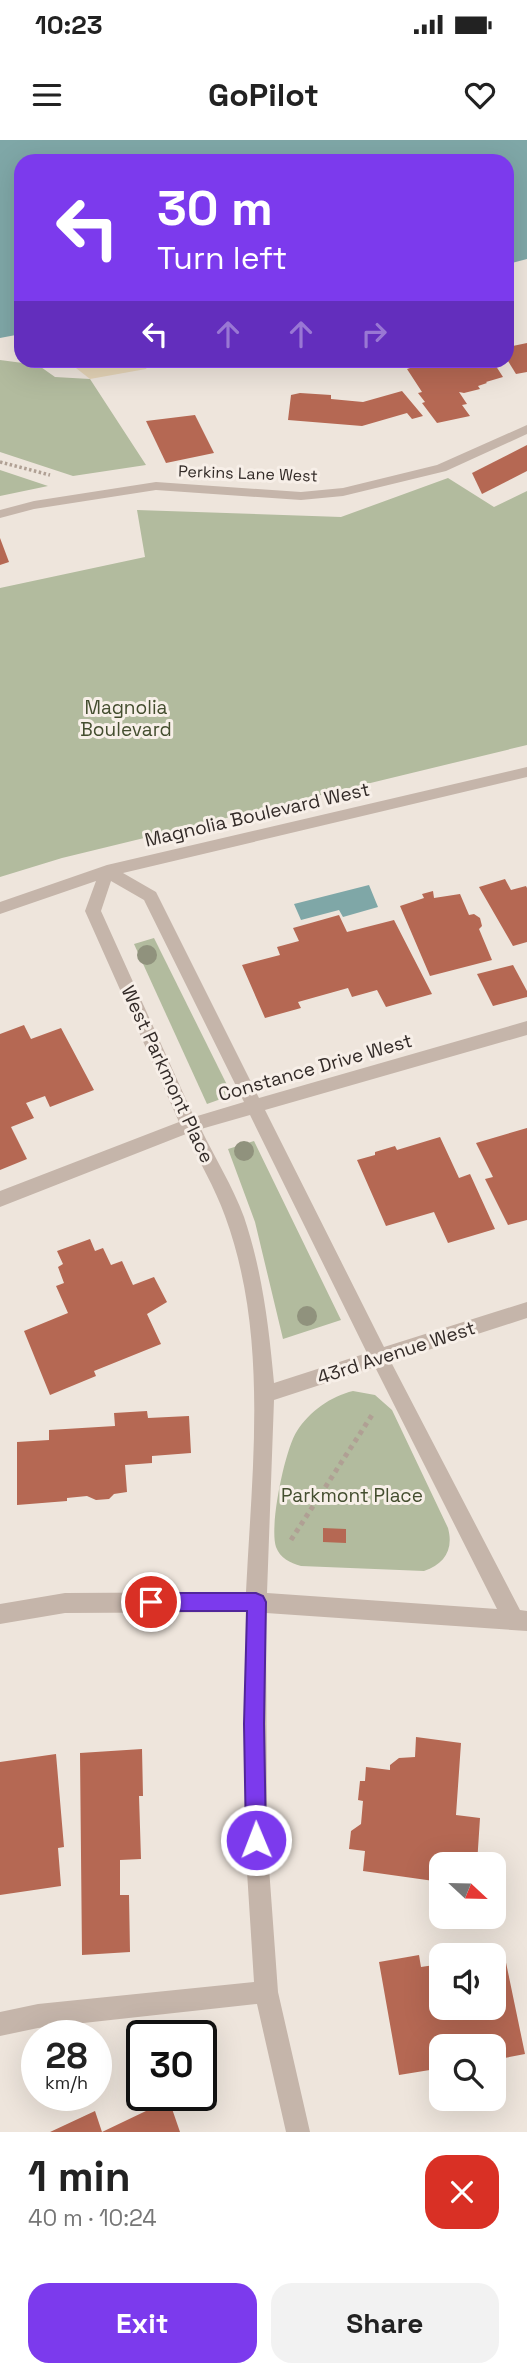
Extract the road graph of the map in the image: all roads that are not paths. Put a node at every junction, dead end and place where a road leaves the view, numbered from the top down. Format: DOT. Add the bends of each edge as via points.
graph roads {
  1 [pos="527,429"];
  2 [pos="0,514"];
  3 [pos="527,772"];
  4 [pos="107,871"];
  5 [pos="0,908"];
  6 [pos="527,1028"];
  7 [pos="256,1105"];
  8 [pos="190,1125"];
  9 [pos="0,1199"];
  10 [pos="527,1310"];
  11 [pos="379,1357"];
  12 [pos="265,1394"];
  13 [pos="256,1602"];
  14 [pos="0,1614"];
  15 [pos="520,1620"];
  16 [pos="266,1992"];
  17 [pos="0,2024"];
  18 [pos="298,2132"];
  1 -- 2 [label="street, Perkins Lane West" via="441,468 343,492 301,496 156,486"];
  3 -- 4 [label="street, Magnolia Boulevard West"];
  4 -- 5 [label="street, Magnolia Boulevard West"];
  4 -- 7 [label="street" via="150,896"];
  4 -- 8 [label="street, West Parkmont Place" via="93,911"];
  6 -- 7 [label="street, Constance Drive West"];
  7 -- 8 [label="street, Constance Drive West"];
  7 -- 11 [label="street"];
  8 -- 9 [label="street, Constance Drive West"];
  8 -- 12 [label="street, West Parkmont Place" via="234,1215 247,1260"];
  10 -- 11 [label="street, 43rd Avenue West"];
  11 -- 12 [label="street, 43rd Avenue West"];
  11 -- 15 [label="street"];
  12 -- 13 [label="street, West Parkmont Place"];
  13 -- 14 [label="street" via="65,1603"];
  13 -- 15 [label="street"];
  13 -- 16 [label="street, West Parkmont Place" via="256,1840"];
  16 -- 17 [label="street"];
  16 -- 18 [label="street, West Parkmont Place"];
}
